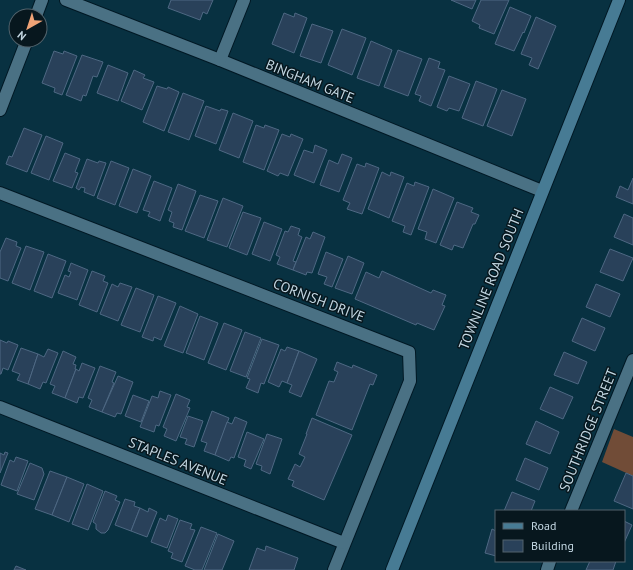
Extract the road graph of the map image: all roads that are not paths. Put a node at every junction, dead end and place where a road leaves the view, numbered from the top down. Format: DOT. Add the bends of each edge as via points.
graph roads {
  1 [pos="66,0"];
  2 [pos="244,0"];
  3 [pos="618,0"];
  4 [pos="24,48"];
  5 [pos="220,60"];
  6 [pos="0,110"];
  7 [pos="542,191"];
  8 [pos="0,193"];
  9 [pos="633,360"];
  10 [pos="0,407"];
  11 [pos="571,510"];
  12 [pos="344,543"];
  13 [pos="334,570"];
  14 [pos="392,570"];
  1 -- 5 [label="street, BINGHAM GATE"];
  2 -- 5 [label="street"];
  3 -- 7 [label="street, TOWNLINE ROAD SOUTH"];
  4 -- 6 [label="street"];
  5 -- 7 [label="street, BINGHAM GATE"];
  7 -- 14 [label="street, TOWNLINE ROAD SOUTH"];
  8 -- 12 [label="street, CORNISH DRIVE" via="409,352 410,381"];
  9 -- 11 [label="street, SOUTHRIDGE STREET"];
  10 -- 12 [label="street, STAPLES AVENUE"];
  12 -- 13 [label="street, CORNISH DRIVE"];
}
